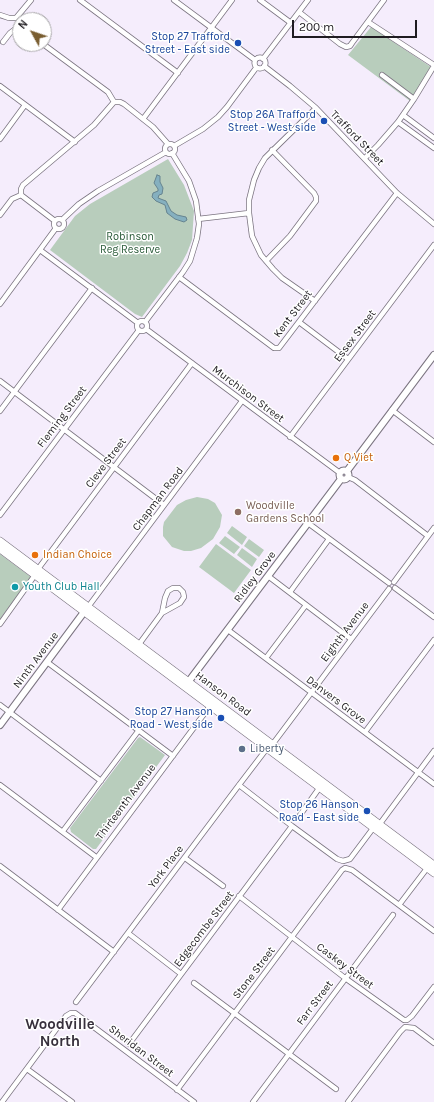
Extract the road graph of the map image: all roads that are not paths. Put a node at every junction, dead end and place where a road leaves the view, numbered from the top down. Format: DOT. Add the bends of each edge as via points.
graph roads {
  1 [pos="31,0"];
  2 [pos="80,0"];
  3 [pos="174,0"];
  4 [pos="232,0"];
  5 [pos="260,0"];
  6 [pos="308,0"];
  7 [pos="384,0"];
  8 [pos="22,12"];
  9 [pos="299,12"];
  10 [pos="0,15"];
  11 [pos="12,18"];
  12 [pos="368,22"];
  13 [pos="291,23"];
  14 [pos="212,28"];
  15 [pos="12,31"];
  16 [pos="3,42"];
  17 [pos="52,51"];
  18 [pos="263,59"];
  19 [pos="256,60"];
  20 [pos="264,66"];
  21 [pos="434,66"];
  22 [pos="256,68"];
  23 [pos="178,73"];
  24 [pos="382,75"];
  25 [pos="0,86"];
  26 [pos="414,100"];
  27 [pos="114,102"];
  28 [pos="25,105"];
  29 [pos="316,108"];
  30 [pos="403,115"];
  31 [pos="143,119"];
  32 [pos="398,122"];
  33 [pos="434,138"];
  34 [pos="0,139"];
  35 [pos="75,142"];
  36 [pos="168,144"];
  37 [pos="174,146"];
  38 [pos="434,148"];
  39 [pos="272,150"];
  40 [pos="166,152"];
  41 [pos="172,153"];
  42 [pos="365,158"];
  43 [pos="397,193"];
  44 [pos="21,195"];
  45 [pos="249,213"];
  46 [pos="0,215"];
  47 [pos="198,219"];
  48 [pos="62,220"];
  49 [pos="55,221"];
  50 [pos="434,224"];
  51 [pos="56,228"];
  52 [pos="434,245"];
  53 [pos="40,250"];
  54 [pos="266,261"];
  55 [pos="179,277"];
  56 [pos="92,288"];
  57 [pos="315,301"];
  58 [pos="0,304"];
  59 [pos="145,322"];
  60 [pos="299,322"];
  61 [pos="138,323"];
  62 [pos="146,329"];
  63 [pos="139,330"];
  64 [pos="434,356"];
  65 [pos="348,359"];
  66 [pos="192,363"];
  67 [pos="0,380"];
  68 [pos="15,392"];
  69 [pos="242,401"];
  70 [pos="392,410"];
  71 [pos="0,411"];
  72 [pos="64,430"];
  73 [pos="290,437"];
  74 [pos="434,442"];
  75 [pos="114,467"];
  76 [pos="347,474"];
  77 [pos="340,476"];
  78 [pos="164,505"];
  79 [pos="0,516"];
  80 [pos="308,523"];
  81 [pos="434,528"];
  82 [pos="428,536"];
  83 [pos="329,539"];
  84 [pos="0,541"];
  85 [pos="0,549"];
  86 [pos="36,572"];
  87 [pos="268,576"];
  88 [pos="394,582"];
  89 [pos="388,583"];
  90 [pos="395,588"];
  91 [pos="389,589"];
  92 [pos="290,592"];
  93 [pos="306,605"];
  94 [pos="86,609"];
  95 [pos="162,613"];
  96 [pos="434,617"];
  97 [pos="0,624"];
  98 [pos="228,630"];
  99 [pos="351,639"];
  100 [pos="434,640"];
  101 [pos="137,647"];
  102 [pos="266,658"];
  103 [pos="47,662"];
  104 [pos="187,684"];
  105 [pos="311,692"];
  106 [pos="0,705"];
  107 [pos="214,705"];
  108 [pos="9,712"];
  109 [pos="0,725"];
  110 [pos="139,730"];
  111 [pos="365,732"];
  112 [pos="270,746"];
  113 [pos="434,751"];
  114 [pos="173,756"];
  115 [pos="418,772"];
  116 [pos="101,781"];
  117 [pos="434,784"];
  118 [pos="0,785"];
  119 [pos="239,785"];
  120 [pos="322,785"];
  121 [pos="300,815"];
  122 [pos="292,826"];
  123 [pos="376,826"];
  124 [pos="63,831"];
  125 [pos="96,857"];
  126 [pos="185,858"];
  127 [pos="431,865"];
  128 [pos="0,866"];
  129 [pos="434,873"];
  130 [pos="223,886"];
  131 [pos="239,896"];
  132 [pos="399,905"];
  133 [pos="58,910"];
  134 [pos="393,915"];
  135 [pos="434,931"];
  136 [pos="128,933"];
  137 [pos="292,937"];
  138 [pos="114,952"];
  139 [pos="181,974"];
  140 [pos="345,978"];
  141 [pos="194,983"];
  142 [pos="434,987"];
  143 [pos="76,1002"];
  144 [pos="235,1013"];
  145 [pos="434,1043"];
  146 [pos="129,1044"];
  147 [pos="288,1053"];
  148 [pos="27,1069"];
  149 [pos="336,1089"];
  150 [pos="177,1090"];
  151 [pos="351,1101"];
  152 [pos="2,1102"];
  153 [pos="72,1102"];
  154 [pos="194,1102"];
  155 [pos="253,1102"];
  1 -- 8 [label="street"];
  2 -- 23 [label="street"];
  3 -- 14 [label="street"];
  4 -- 14 [label="street"];
  5 -- 13 [label="street"];
  6 -- 9 [label="street"];
  7 -- 12 [label="street"];
  9 -- 12 [label="street" via="346,47"];
  9 -- 13 [label="street"];
  10 -- 11 [label="street"];
  12 -- 21 [label="street"];
  13 -- 18 [label="street"];
  14 -- 19 [label="street"];
  14 -- 23 [label="street"];
  15 -- 16 [label="street"];
  17 -- 27 [label="street" via="108,92"];
  18 -- 19 [label="street"];
  18 -- 20 [label="street"];
  19 -- 22 [label="street"];
  20 -- 22 [label="street" via="261,69"];
  20 -- 29 [label="street, Trafford Street"];
  21 -- 26 [label="street"];
  22 -- 37 [label="street" via="218,117 204,129"];
  23 -- 31 [label="street"];
  24 -- 26 [label="street" via="389,77"];
  25 -- 28 [label="street"];
  26 -- 30 [label="street"];
  27 -- 31 [label="street" via="124,104"];
  27 -- 35 [label="street"];
  28 -- 34 [label="street"];
  28 -- 35 [label="street"];
  29 -- 39 [label="street"];
  29 -- 42 [label="street, Trafford Street"];
  30 -- 32 [label="street"];
  30 -- 33 [label="street"];
  31 -- 36 [label="street" via="159,132"];
  32 -- 38 [label="street"];
  32 -- 42 [label="street"];
  35 -- 44 [label="street" via="23,185"];
  36 -- 37 [label="street"];
  36 -- 40 [label="street"];
  37 -- 41 [label="street"];
  39 -- 45 [label="street" via="254,180"];
  39 -- 54 [label="street" via="314,193 316,201 290,236"];
  40 -- 41 [label="street"];
  40 -- 48 [label="street" via="98,191"];
  41 -- 47 [label="street" via="193,191"];
  42 -- 43 [label="street, Trafford Street"];
  43 -- 50 [label="street, Trafford Street"];
  43 -- 57 [label="street, Kent Street"];
  44 -- 46 [label="street" via="12,199"];
  44 -- 49 [label="street"];
  45 -- 47 [label="street"];
  45 -- 54 [label="street" via="252,236"];
  47 -- 55 [label="street" via="194,251"];
  48 -- 49 [label="street"];
  48 -- 51 [label="street" via="62,227"];
  49 -- 51 [label="street"];
  51 -- 53 [label="street"];
  52 -- 65 [label="street, Essex Street"];
  53 -- 56 [label="street"];
  53 -- 58 [label="street"];
  54 -- 57 [label="street" via="282,278"];
  55 -- 59 [label="street"];
  55 -- 60 [label="street, Kent Street" via="274,348 279,348"];
  56 -- 61 [label="street"];
  56 -- 68 [label="street"];
  57 -- 60 [label="street, Kent Street"];
  59 -- 61 [label="street"];
  59 -- 62 [label="street"];
  60 -- 65 [label="street"];
  61 -- 63 [label="street"];
  62 -- 63 [label="street"];
  62 -- 66 [label="street, Murchison Street"];
  63 -- 72 [label="street, Fleming Street"];
  64 -- 70 [label="street"];
  65 -- 73 [label="street, Essex Street"];
  66 -- 69 [label="street, Murchison Street"];
  66 -- 75 [label="street, Cleve Street"];
  67 -- 68 [label="street"];
  68 -- 71 [label="street"];
  68 -- 72 [label="street"];
  69 -- 73 [label="street, Murchison Street"];
  69 -- 78 [label="street, Chapman Road"];
  70 -- 74 [label="street"];
  70 -- 76 [label="street"];
  72 -- 75 [label="street"];
  72 -- 79 [label="street, Fleming Street"];
  73 -- 77 [label="street, Murchison Street"];
  75 -- 78 [label="street"];
  75 -- 86 [label="street, Cleve Street"];
  76 -- 77 [label="street" via="346,479"];
  76 -- 82 [label="street"];
  77 -- 80 [label="street, Ridley Grove"];
  78 -- 94 [label="street, Chapman Road"];
  80 -- 83 [label="street"];
  80 -- 87 [label="street, Ridley Grove"];
  81 -- 82 [label="street"];
  82 -- 88 [label="street"];
  83 -- 89 [label="street"];
  83 -- 92 [label="street"];
  84 -- 86 [label="main road, Hanson Road"];
  85 -- 86 [label="main road, Hanson Road"];
  86 -- 94 [label="main road, Hanson Road"];
  86 -- 97 [label="street, Cleve Street"];
  87 -- 92 [label="street"];
  87 -- 98 [label="street, Ridley Grove"];
  88 -- 89 [label="street"];
  88 -- 90 [label="street"];
  89 -- 91 [label="street"];
  90 -- 91 [label="street"];
  90 -- 96 [label="street"];
  91 -- 99 [label="street, Eighth Avenue"];
  92 -- 93 [label="street"];
  93 -- 99 [label="street"];
  93 -- 102 [label="street"];
  94 -- 101 [label="main road, Hanson Road"];
  94 -- 103 [label="street, Ninth Avenue"];
  95 -- 95 [label="street" via="168,591 179,588 184,597 180,603"];
  95 -- 101 [label="street"];
  98 -- 102 [label="street, Danvers Grove"];
  98 -- 104 [label="street, Ridley Grove"];
  99 -- 105 [label="street, Eighth Avenue"];
  100 -- 111 [label="street"];
  101 -- 104 [label="main road, Hanson Road"];
  102 -- 105 [label="street, Danvers Grove"];
  103 -- 108 [label="street, Ninth Avenue"];
  103 -- 110 [label="street"];
  104 -- 107 [label="main road, Hanson Road"];
  105 -- 111 [label="street, Danvers Grove"];
  105 -- 112 [label="street, Eighth Avenue"];
  106 -- 108 [label="street"];
  107 -- 112 [label="main road, Hanson Road"];
  107 -- 114 [label="street, Thirteenth Avenue"];
  108 -- 109 [label="street, Ninth Avenue"];
  108 -- 116 [label="street"];
  110 -- 114 [label="street"];
  110 -- 116 [label="street"];
  111 -- 115 [label="street, Danvers Grove"];
  112 -- 119 [label="street, York Place"];
  112 -- 120 [label="main road, Hanson Road"];
  113 -- 115 [label="street"];
  114 -- 125 [label="street, Thirteenth Avenue"];
  115 -- 117 [label="street, Danvers Grove"];
  115 -- 123 [label="street"];
  116 -- 124 [label="street"];
  118 -- 124 [label="street"];
  119 -- 122 [label="street"];
  119 -- 126 [label="street, York Place"];
  120 -- 121 [label="street"];
  120 -- 123 [label="main road, Hanson Road"];
  122 -- 123 [label="street" via="337,859 345,862"];
  122 -- 131 [label="street, Edgecombe Street"];
  123 -- 127 [label="main road, Hanson Road"];
  124 -- 125 [label="street"];
  125 -- 133 [label="street, Thirteenth Avenue"];
  126 -- 130 [label="street"];
  126 -- 136 [label="street, York Place"];
  127 -- 129 [label="main road, Hanson Road"];
  127 -- 132 [label="street"];
  128 -- 133 [label="street"];
  131 -- 137 [label="street, Caskey Street"];
  131 -- 139 [label="street, Edgecombe Street"];
  132 -- 135 [label="street"];
  132 -- 137 [label="street, Stone Street" via="352,870 345,868"];
  133 -- 138 [label="street"];
  134 -- 140 [label="street, Farr Street"];
  136 -- 138 [label="street, York Place"];
  136 -- 139 [label="street"];
  137 -- 140 [label="street, Caskey Street"];
  137 -- 144 [label="street, Stone Street"];
  138 -- 143 [label="street, York Place"];
  139 -- 146 [label="street, Edgecombe Street"];
  140 -- 142 [label="street, Caskey Street" via="404,1020 412,1016"];
  140 -- 147 [label="street, Farr Street"];
  141 -- 144 [label="street"];
  144 -- 147 [label="street"];
  144 -- 150 [label="street, Stone Street"];
  145 -- 151 [label="street" via="414,1028 405,1027"];
  147 -- 149 [label="street"];
  147 -- 155 [label="street, Farr Street"];
  148 -- 150 [label="street, Sheridan Street" via="66,1016 74,1013"];
  148 -- 152 [label="street, Sheridan Street"];
  148 -- 153 [label="street"];
  150 -- 154 [label="street, Sheridan Street"];
}
